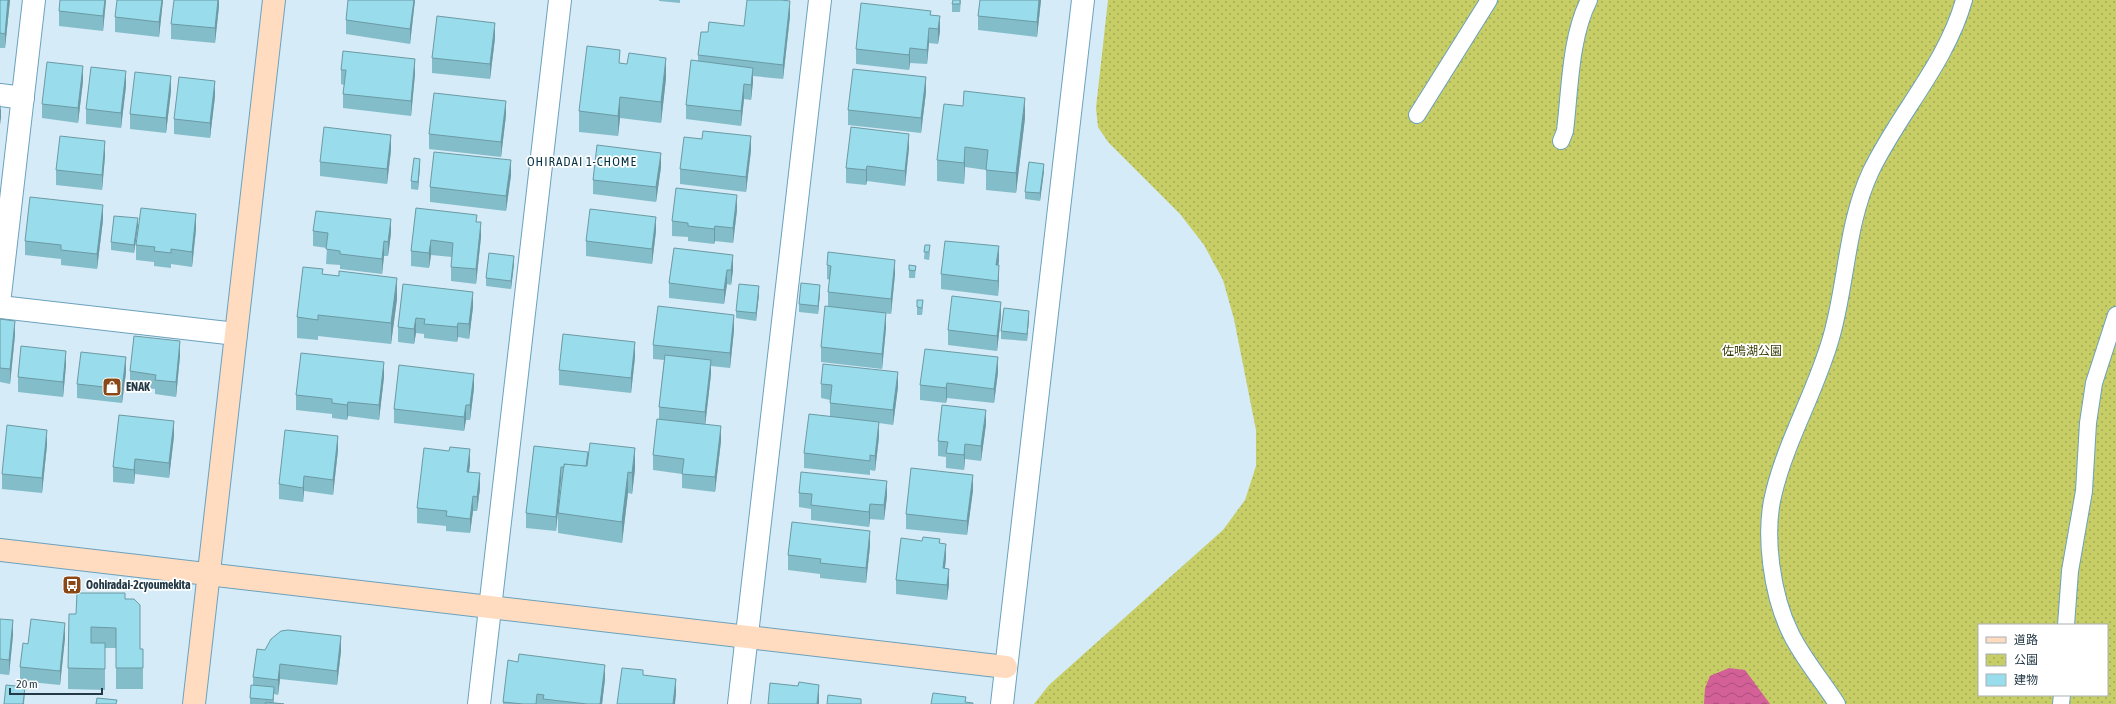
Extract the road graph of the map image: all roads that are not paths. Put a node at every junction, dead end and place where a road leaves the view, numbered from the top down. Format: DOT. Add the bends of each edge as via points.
graph roads {
  1 [pos="34,0"];
  2 [pos="274,0"];
  3 [pos="560,0"];
  4 [pos="820,0"];
  5 [pos="1082,0"];
  6 [pos="1489,0"];
  7 [pos="1589,0"];
  8 [pos="1964,0"];
  9 [pos="0,95"];
  10 [pos="23,98"];
  11 [pos="1417,115"];
  12 [pos="1561,141"];
  13 [pos="0,295"];
  14 [pos="0,307"];
  15 [pos="2116,315"];
  16 [pos="236,334"];
  17 [pos="0,550"];
  18 [pos="209,574"];
  19 [pos="490,607"];
  20 [pos="2066,624"];
  21 [pos="747,637"];
  22 [pos="1006,667"];
  23 [pos="194,704"];
  24 [pos="479,704"];
  25 [pos="739,704"];
  26 [pos="1002,704"];
  27 [pos="1837,704"];
  1 -- 10 [label="street"];
  2 -- 16 [label="street"];
  3 -- 19 [label="street"];
  4 -- 21 [label="street"];
  5 -- 22 [label="street"];
  6 -- 11 [label="lane"];
  7 -- 12 [label="lane" via="1574,53 1565,131"];
  8 -- 27 [label="lane" via="1950,36 1871,172 1856,211 1832,337 1774,493 1769,541 1775,589 1791,634"];
  9 -- 10 [label="street"];
  10 -- 13 [label="street"];
  14 -- 16 [label="street"];
  15 -- 20 [label="lane" via="2094,383 2088,423 2084,491 2070,572"];
  16 -- 18 [label="street"];
  17 -- 18 [label="street"];
  18 -- 19 [label="street"];
  18 -- 23 [label="street"];
  19 -- 21 [label="street"];
  19 -- 24 [label="street"];
  21 -- 22 [label="street"];
  21 -- 25 [label="street"];
  22 -- 26 [label="street"];
}
